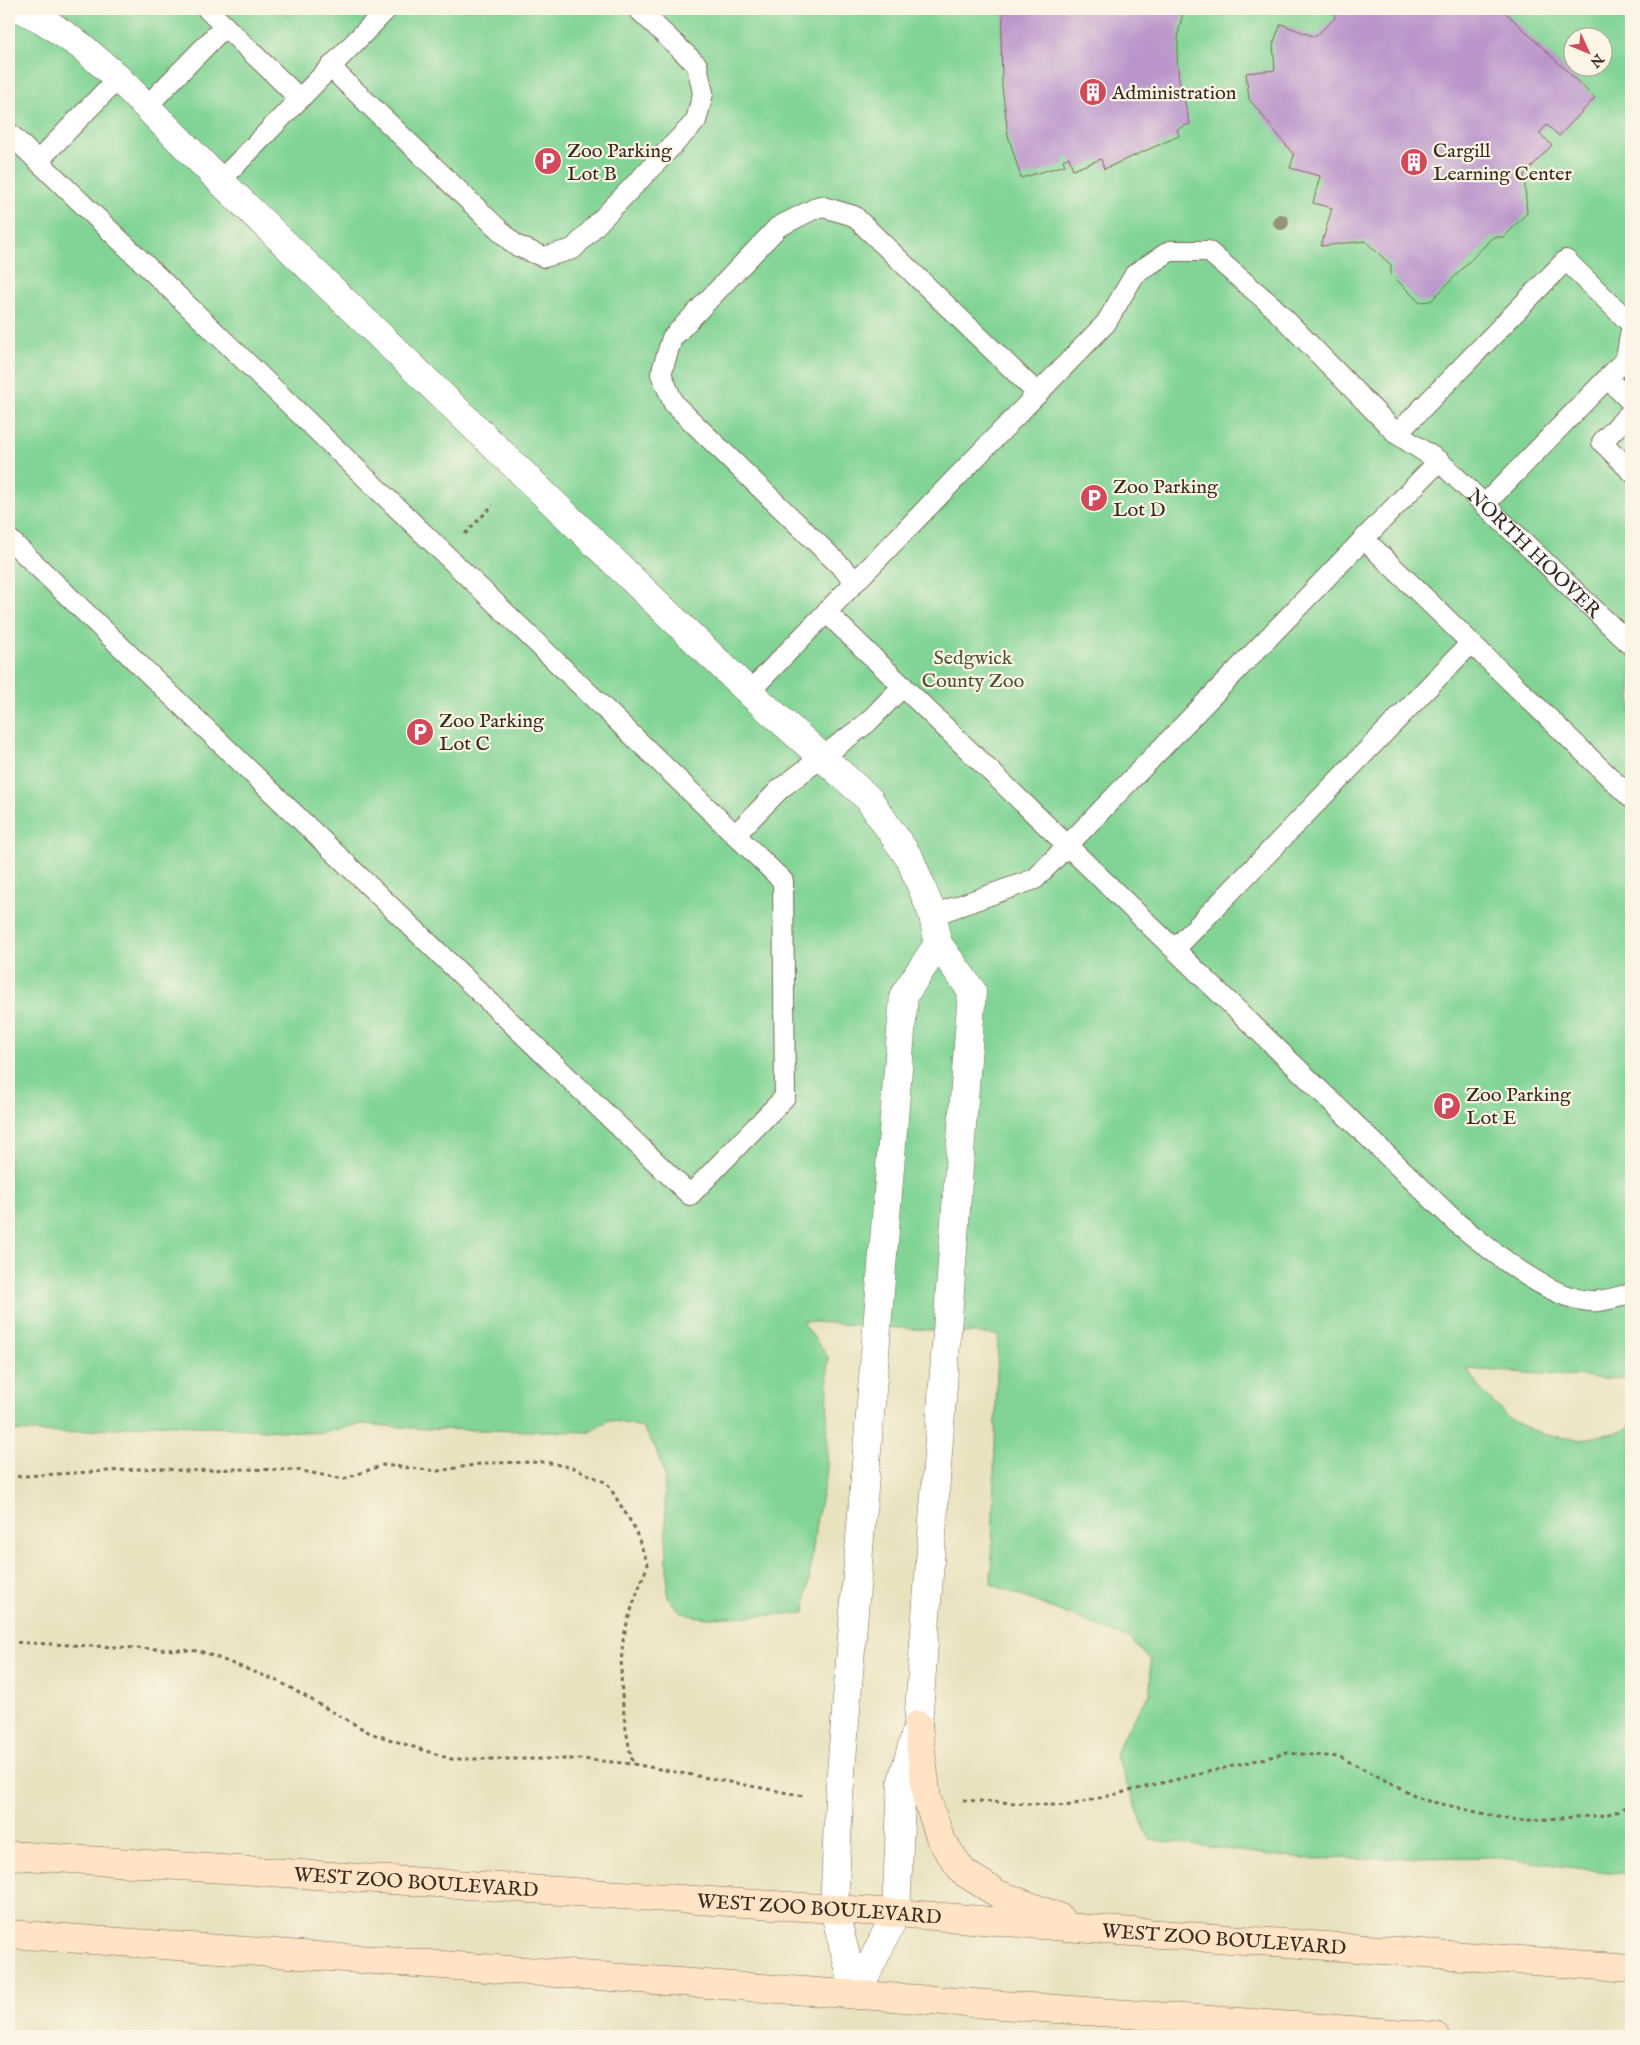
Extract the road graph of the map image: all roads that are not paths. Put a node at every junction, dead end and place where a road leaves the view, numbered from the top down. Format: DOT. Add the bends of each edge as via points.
graph roads {
  1 [pos="22,9"];
  2 [pos="207,9"];
  3 [pos="387,9"];
  4 [pos="638,9"];
  5 [pos="224,26"];
  6 [pos="330,67"];
  7 [pos="118,78"];
  8 [pos="300,99"];
  9 [pos="147,106"];
  10 [pos="9,133"];
  11 [pos="38,161"];
  12 [pos="220,181"];
  13 [pos="1631,324"];
  14 [pos="1631,330"];
  15 [pos="1607,378"];
  16 [pos="1038,394"];
  17 [pos="1631,402"];
  18 [pos="1631,412"];
  19 [pos="1397,434"];
  20 [pos="1439,461"];
  21 [pos="1631,470"];
  22 [pos="1485,504"];
  23 [pos="9,539"];
  24 [pos="1364,539"];
  25 [pos="856,581"];
  26 [pos="826,612"];
  27 [pos="1471,643"];
  28 [pos="1631,645"];
  29 [pos="903,686"];
  30 [pos="749,692"];
  31 [pos="821,757"];
  32 [pos="1631,798"];
  33 [pos="735,835"];
  34 [pos="1068,846"];
  35 [pos="933,915"];
  36 [pos="938,944"];
  37 [pos="1174,950"];
  38 [pos="1631,1294"];
  39 [pos="918,1724"];
  40 [pos="9,1855"];
  41 [pos="834,1910"];
  42 [pos="896,1913"];
  43 [pos="1091,1929"];
  44 [pos="9,1934"];
  45 [pos="1631,1968"];
  46 [pos="856,1995"];
  47 [pos="1435,2036"];
  1 -- 7 [label="street" via="81,46"];
  2 -- 5 [label="lane"];
  3 -- 6 [label="lane"];
  4 -- 6 [label="lane" via="697,64 703,93 696,121 573,249 544,257 515,245"];
  5 -- 8 [label="lane"];
  5 -- 9 [label="lane"];
  6 -- 8 [label="lane"];
  7 -- 9 [label="street"];
  7 -- 11 [label="lane"];
  8 -- 12 [label="lane"];
  9 -- 12 [label="street"];
  10 -- 11 [label="lane"];
  11 -- 33 [label="lane"];
  12 -- 30 [label="street"];
  13 -- 19 [label="lane" via="1566,260"];
  14 -- 15 [label="lane" via="1626,358"];
  15 -- 17 [label="lane"];
  15 -- 22 [label="lane"];
  16 -- 19 [label="lane, NORTH HOOVER" via="1106,323 1135,274 1170,251 1208,251 1271,305"];
  16 -- 25 [label="lane, NORTH HOOVER"];
  16 -- 25 [label="lane" via="854,216 820,206 778,227 672,338 661,374 674,404"];
  18 -- 21 [label="lane" via="1602,442"];
  19 -- 20 [label="lane, NORTH HOOVER"];
  20 -- 22 [label="lane, NORTH HOOVER"];
  20 -- 24 [label="lane"];
  22 -- 28 [label="lane, NORTH HOOVER"];
  23 -- 33 [label="lane" via="690,1195 785,1097 783,881"];
  24 -- 27 [label="lane"];
  24 -- 34 [label="lane"];
  25 -- 26 [label="lane, NORTH HOOVER"];
  26 -- 29 [label="lane"];
  26 -- 30 [label="lane, NORTH HOOVER"];
  27 -- 32 [label="lane"];
  27 -- 37 [label="lane"];
  29 -- 31 [label="lane" via="867,723"];
  29 -- 34 [label="lane"];
  30 -- 31 [label="street"];
  31 -- 33 [label="lane" via="780,789"];
  31 -- 35 [label="street" via="868,798 910,859"];
  34 -- 35 [label="lane" via="1035,879"];
  34 -- 37 [label="lane"];
  35 -- 36 [label="street"];
  36 -- 39 [label="street" via="972,991"];
  36 -- 41 [label="street" via="904,995 840,1787"];
  37 -- 38 [label="lane" via="1457,1223 1510,1265 1570,1298 1597,1302"];
  39 -- 42 [label="street" via="902,1781"];
  39 -- 43 [label="main road" via="927,1799 941,1840 963,1872 998,1894"];
  40 -- 41 [label="main road, WEST ZOO BOULEVARD"];
  41 -- 42 [label="main road, WEST ZOO BOULEVARD"];
  41 -- 46 [label="street"];
  42 -- 43 [label="main road, WEST ZOO BOULEVARD"];
  42 -- 46 [label="street"];
  43 -- 45 [label="main road, WEST ZOO BOULEVARD"];
  44 -- 46 [label="main road"];
  46 -- 47 [label="main road"];
}
